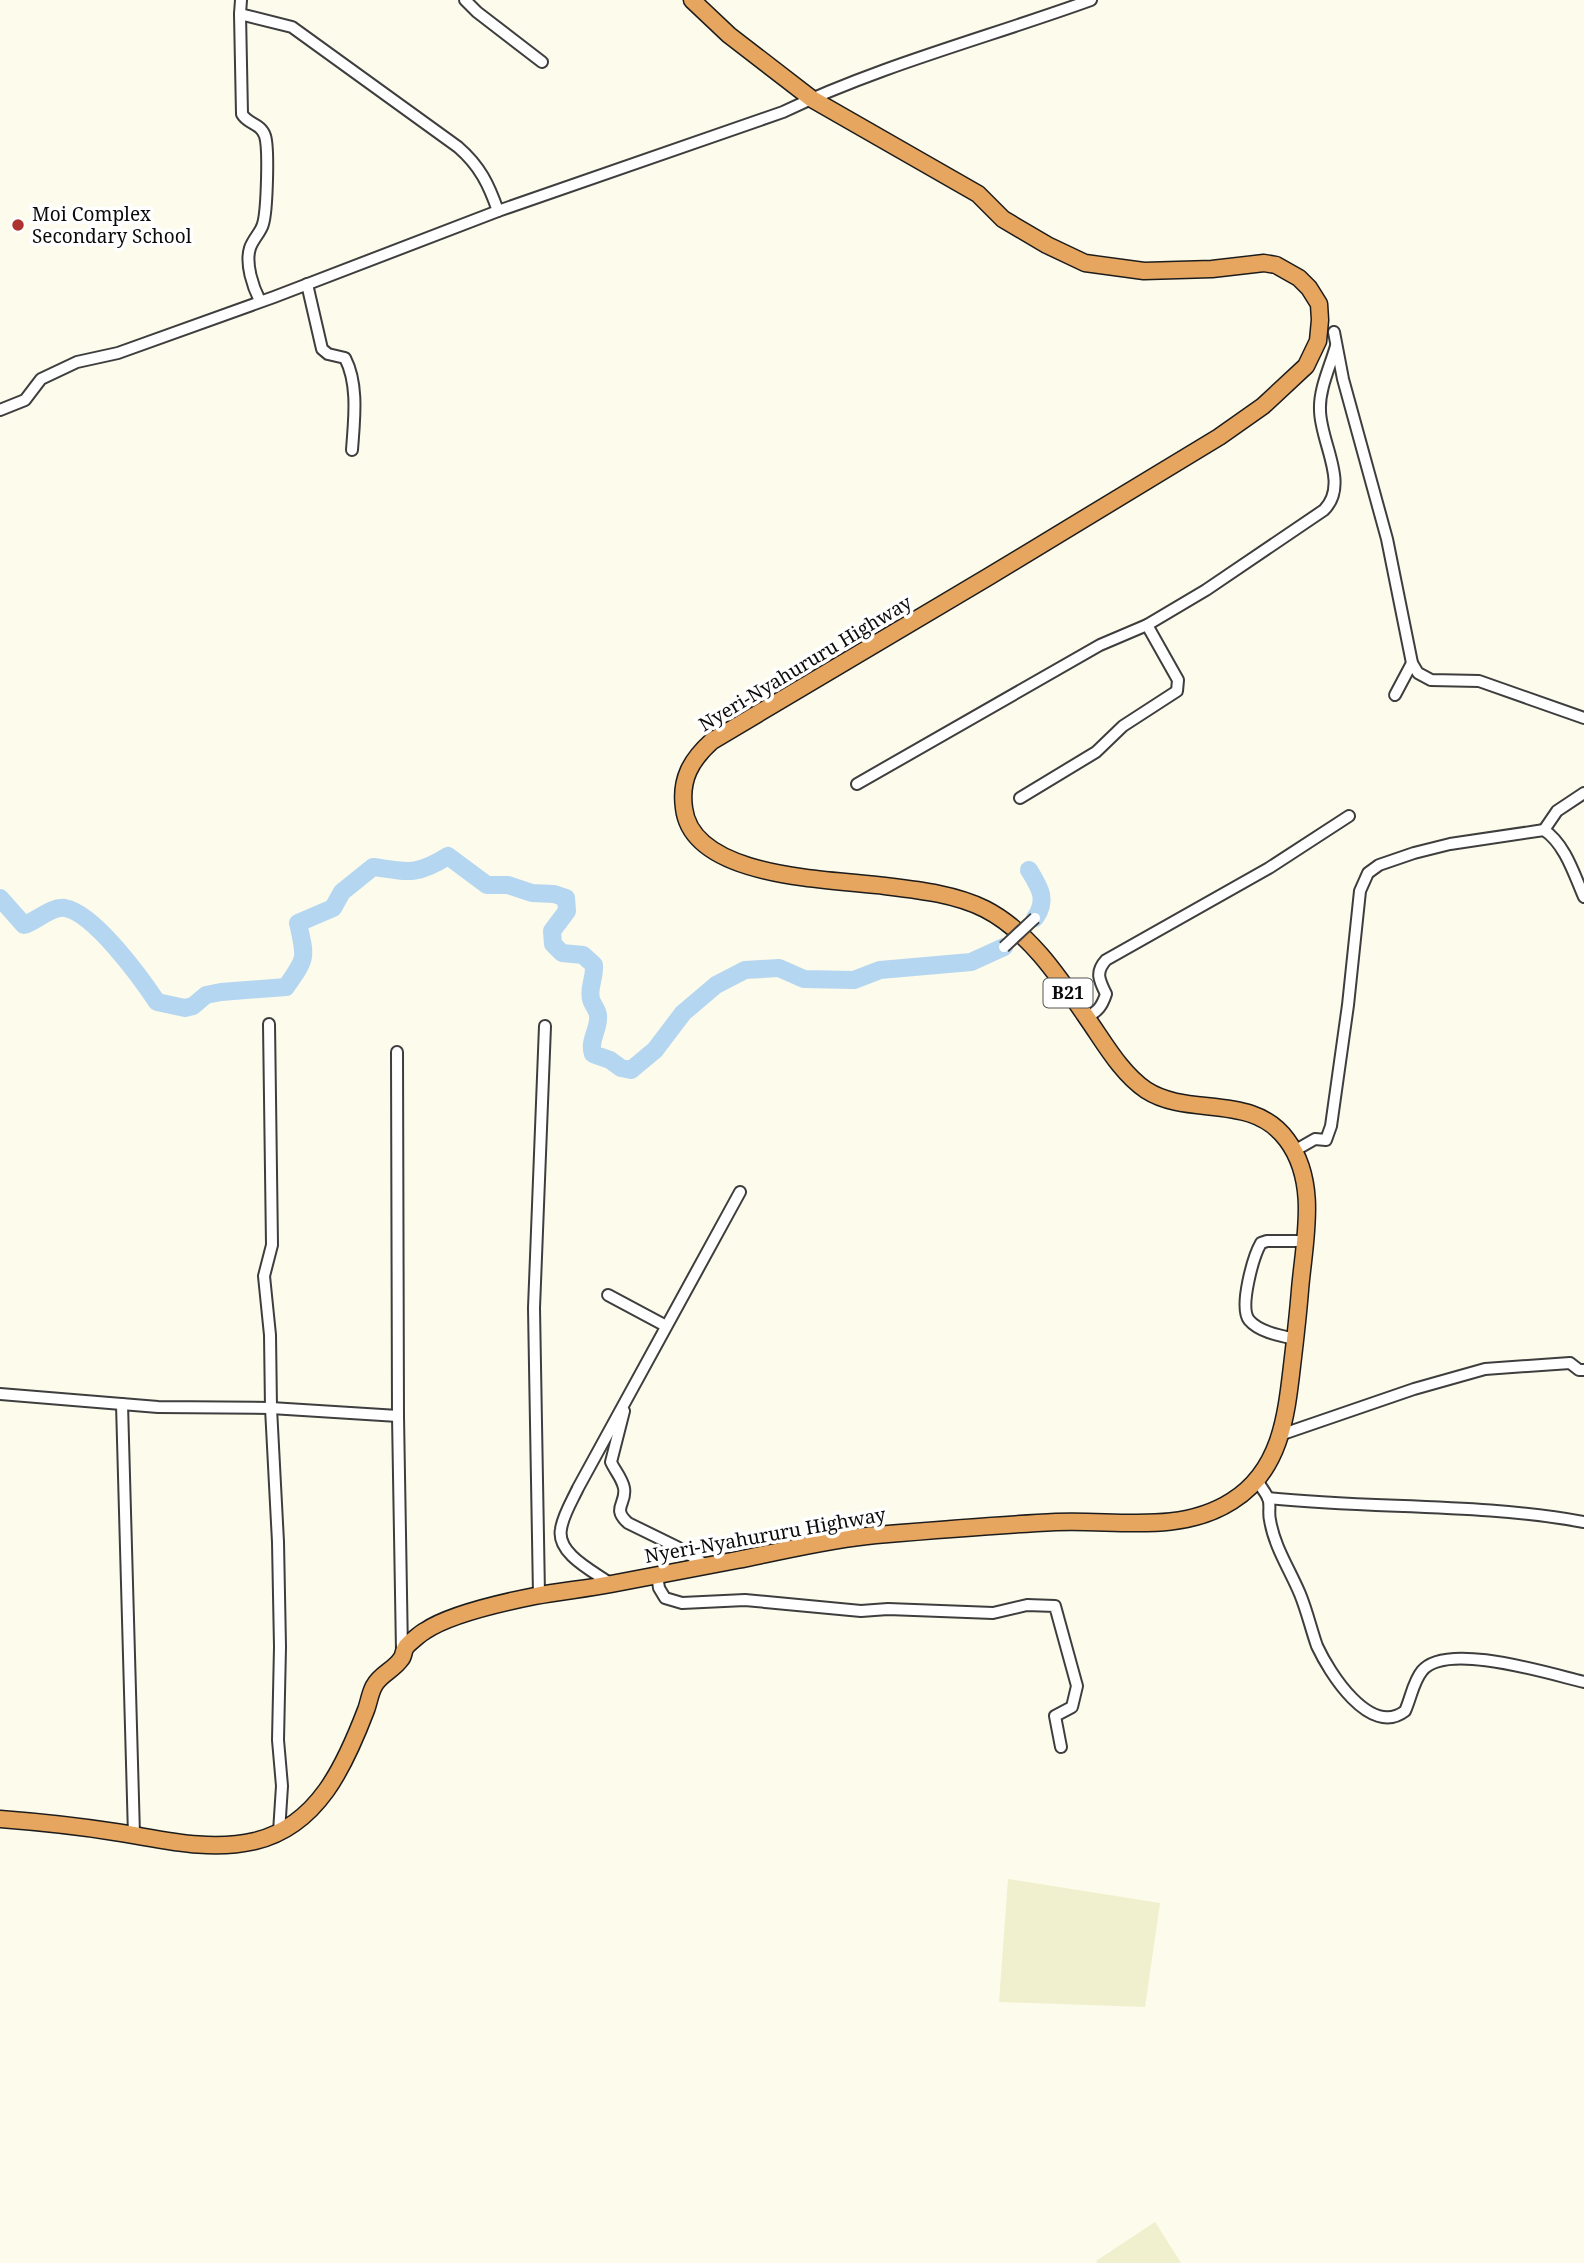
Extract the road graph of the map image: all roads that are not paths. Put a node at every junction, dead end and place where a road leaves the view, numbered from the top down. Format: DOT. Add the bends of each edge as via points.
graph roads {
  1 [pos="241,0"];
  2 [pos="465,0"];
  3 [pos="692,0"];
  4 [pos="1091,0"];
  5 [pos="240,14"];
  6 [pos="542,62"];
  7 [pos="812,99"];
  8 [pos="498,211"];
  9 [pos="307,284"];
  10 [pos="260,302"];
  11 [pos="1334,332"];
  12 [pos="1336,346"];
  13 [pos="0,410"];
  14 [pos="352,450"];
  15 [pos="1147,625"];
  16 [pos="1412,663"];
  17 [pos="1395,695"];
  18 [pos="1584,718"];
  19 [pos="857,784"];
  20 [pos="1584,793"];
  21 [pos="1020,799"];
  22 [pos="1349,816"];
  23 [pos="1544,830"];
  24 [pos="1580,878"];
  25 [pos="1584,897"];
  26 [pos="1035,918"];
  27 [pos="1004,947"];
  28 [pos="1086,1017"];
  29 [pos="270,1024"];
  30 [pos="545,1026"];
  31 [pos="397,1052"];
  32 [pos="1294,1151"];
  33 [pos="740,1192"];
  34 [pos="1304,1241"];
  35 [pos="608,1295"];
  36 [pos="666,1326"];
  37 [pos="1295,1339"];
  38 [pos="1584,1370"];
  39 [pos="630,1391"];
  40 [pos="0,1394"];
  41 [pos="121,1404"];
  42 [pos="271,1408"];
  43 [pos="398,1416"];
  44 [pos="1283,1434"];
  45 [pos="1257,1480"];
  46 [pos="1268,1498"];
  47 [pos="1584,1522"];
  48 [pos="706,1565"];
  49 [pos="657,1575"];
  50 [pos="611,1584"];
  51 [pos="539,1595"];
  52 [pos="402,1659"];
  53 [pos="1584,1682"];
  54 [pos="1061,1747"];
  55 [pos="0,1819"];
  56 [pos="279,1832"];
  57 [pos="134,1835"];
  1 -- 5 [label="street"];
  2 -- 6 [label="street"];
  3 -- 7 [label="highway, Nyeri-Nyahururu Highway / B21"];
  4 -- 7 [label="street"];
  5 -- 8 [label="street" via="292,27 458,148 487,179"];
  5 -- 10 [label="street" via="242,114 259,126 265,137 266,213 249,251"];
  7 -- 8 [label="street"];
  7 -- 28 [label="highway, Nyeri-Nyahururu Highway / B21" via="978,194 1003,219 1085,263 1144,271 1276,265 1300,278 1319,304 1320,331 1312,358 1264,406 885,640 739,724 697,755 686,772 686,822 712,851 764,871 958,898 985,909 1029,943"];
  8 -- 9 [label="street"];
  9 -- 10 [label="street"];
  9 -- 14 [label="street" via="322,349 342,357 349,366 355,417"];
  10 -- 13 [label="street" via="118,353 77,362 41,379 25,400"];
  11 -- 12 [label="street"];
  12 -- 15 [label="street" via="1320,409 1335,487 1331,503"];
  12 -- 16 [label="street" via="1387,539"];
  15 -- 19 [label="street" via="1100,645"];
  15 -- 21 [label="street" via="1178,680 1177,691 1123,726 1096,752"];
  16 -- 17 [label="street"];
  16 -- 18 [label="street" via="1431,680 1479,681"];
  20 -- 23 [label="street" via="1557,811"];
  22 -- 28 [label="street" via="1269,868 1106,960 1098,977 1106,994 1104,1002 1098,1012"];
  23 -- 24 [label="street" via="1557,841"];
  23 -- 32 [label="street" via="1450,844 1379,865 1368,873 1360,891 1331,1126 1326,1140 1315,1139"];
  24 -- 25 [label="street"];
  26 -- 27 [label="street, bridge"];
  28 -- 32 [label="highway, Nyeri-Nyahururu Highway / B21" via="1144,1089 1256,1116 1275,1126"];
  29 -- 42 [label="street" via="272,1245 264,1276"];
  30 -- 51 [label="street" via="534,1308"];
  31 -- 43 [label="street"];
  32 -- 34 [label="highway, Nyeri-Nyahururu Highway / B21" via="1304,1168"];
  33 -- 36 [label="street"];
  34 -- 37 [label="highway, Nyeri-Nyahururu Highway / B21"];
  34 -- 37 [label="street" via="1261,1243 1247,1300 1250,1322"];
  35 -- 36 [label="street"];
  36 -- 39 [label="street"];
  37 -- 44 [label="highway, Nyeri-Nyahururu Highway / B21"];
  38 -- 44 [label="street" via="1570,1363 1485,1369"];
  39 -- 48 [label="street" via="611,1462 625,1495 621,1518"];
  39 -- 50 [label="street" via="578,1488 560,1534 566,1550"];
  40 -- 41 [label="street"];
  41 -- 42 [label="street"];
  41 -- 57 [label="street"];
  42 -- 43 [label="street"];
  42 -- 56 [label="street" via="280,1647"];
  43 -- 52 [label="street"];
  44 -- 45 [label="highway, Nyeri-Nyahururu Highway / B21"];
  45 -- 46 [label="street"];
  45 -- 48 [label="highway, Nyeri-Nyahururu Highway / B21" via="1222,1507 1159,1523 1066,1521 870,1535"];
  46 -- 47 [label="street" via="1491,1510"];
  46 -- 53 [label="street" via="1272,1529 1318,1646 1335,1679 1375,1715 1395,1717 1405,1711 1422,1670 1447,1658 1478,1659"];
  48 -- 49 [label="highway, Nyeri-Nyahururu Highway / B21"];
  49 -- 50 [label="highway, Nyeri-Nyahururu Highway / B21"];
  49 -- 54 [label="street" via="665,1598 682,1603 745,1600 861,1611 993,1613 1027,1605 1055,1606 1077,1686 1072,1707 1055,1716"];
  50 -- 51 [label="highway, Nyeri-Nyahururu Highway / B21"];
  51 -- 52 [label="highway, Nyeri-Nyahururu Highway / B21" via="439,1623 406,1646"];
  52 -- 56 [label="highway, Nyeri-Nyahururu Highway / B21" via="375,1682 326,1794"];
  55 -- 57 [label="highway, Nyeri-Nyahururu Highway / B21"];
  56 -- 57 [label="highway, Nyeri-Nyahururu Highway / B21" via="225,1846"];
}
